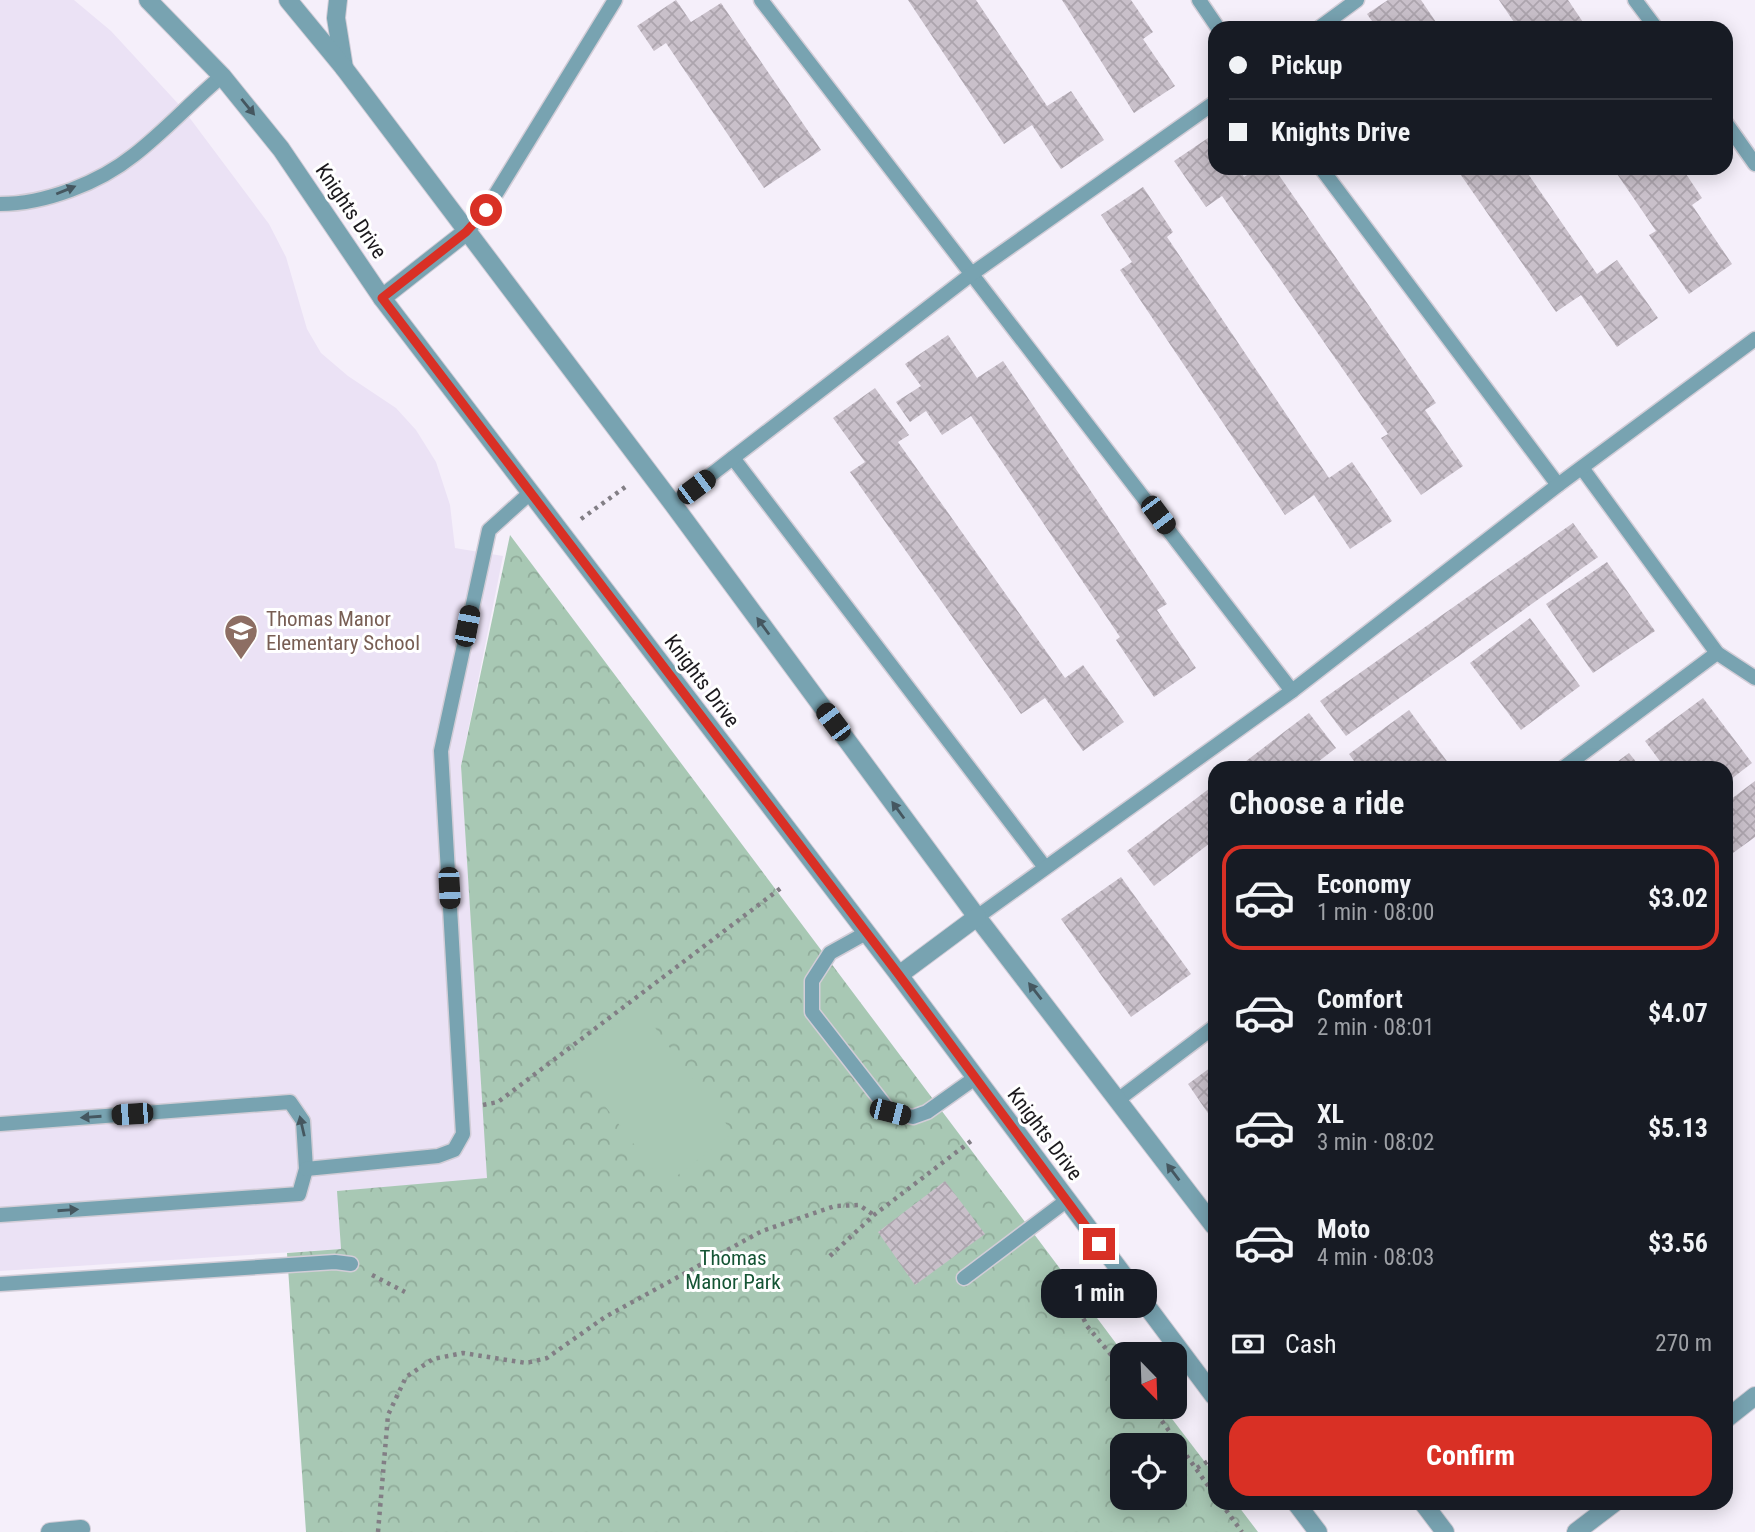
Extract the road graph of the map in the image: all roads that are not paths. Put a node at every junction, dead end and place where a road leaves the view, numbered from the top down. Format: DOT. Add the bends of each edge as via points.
graph roads {
  1 [pos="148,0"];
  2 [pos="338,0"];
  3 [pos="615,0"];
  4 [pos="761,0"];
  5 [pos="1199,0"];
  6 [pos="1357,0"];
  7 [pos="1635,0"];
  8 [pos="290,1"];
  9 [pos="1213,21"];
  10 [pos="1328,21"];
  11 [pos="1651,21"];
  12 [pos="344,68"];
  13 [pos="222,76"];
  14 [pos="1208,107"];
  15 [pos="1733,133"];
  16 [pos="1755,164"];
  17 [pos="1326,175"];
  18 [pos="0,204"];
  19 [pos="466,232"];
  20 [pos="973,273"];
  21 [pos="382,298"];
  22 [pos="1755,339"];
  23 [pos="733,458"];
  24 [pos="1582,468"];
  25 [pos="1558,485"];
  26 [pos="530,493"];
  27 [pos="673,504"];
  28 [pos="1717,653"];
  29 [pos="1755,677"];
  30 [pos="1292,691"];
  31 [pos="1572,761"];
  32 [pos="1044,866"];
  33 [pos="977,917"];
  34 [pos="866,933"];
  35 [pos="899,975"];
  36 [pos="1208,1032"];
  37 [pos="975,1078"];
  38 [pos="1119,1099"];
  39 [pos="0,1124"];
  40 [pos="306,1169"];
  41 [pos="1066,1201"];
  42 [pos="0,1215"];
  43 [pos="1208,1218"];
  44 [pos="351,1264"];
  45 [pos="964,1278"];
  46 [pos="0,1284"];
  47 [pos="1208,1388"];
  48 [pos="1755,1396"];
  49 [pos="1733,1413"];
  50 [pos="1301,1510"];
  51 [pos="1428,1510"];
  52 [pos="1605,1510"];
  53 [pos="81,1529"];
  54 [pos="50,1532"];
  55 [pos="1318,1532"];
  56 [pos="1445,1532"];
  57 [pos="1576,1532"];
  1 -- 13 [label="street, Knights Drive"];
  2 -- 12 [label="street" via="336,18"];
  3 -- 19 [label="lane" via="486,210"];
  4 -- 20 [label="lane"];
  5 -- 9 [label="lane"];
  6 -- 10 [label="lane"];
  7 -- 11 [label="lane"];
  8 -- 12 [label="street"];
  12 -- 19 [label="street"];
  18 -- 13 [label="lane, one-way" via="49,197 95,178 134,155"];
  13 -- 21 [label="street, Knights Drive, one-way" via="281,149"];
  14 -- 20 [label="lane"];
  15 -- 16 [label="lane"];
  17 -- 25 [label="lane"];
  19 -- 21 [label="street"];
  19 -- 27 [label="street"];
  20 -- 23 [label="lane"];
  20 -- 30 [label="lane"];
  21 -- 26 [label="street, Knights Drive"];
  22 -- 24 [label="lane"];
  23 -- 27 [label="lane"];
  23 -- 32 [label="lane"];
  24 -- 25 [label="lane"];
  24 -- 28 [label="lane"];
  25 -- 30 [label="lane"];
  26 -- 34 [label="street, Knights Drive"];
  26 -- 40 [label="lane" via="489,530 441,751 463,1134 454,1150 438,1156"];
  33 -- 27 [label="street, one-way"];
  28 -- 29 [label="lane"];
  28 -- 31 [label="lane"];
  30 -- 32 [label="lane"];
  32 -- 33 [label="lane"];
  33 -- 35 [label="street"];
  38 -- 33 [label="street, one-way"];
  34 -- 35 [label="street, Knights Drive"];
  34 -- 37 [label="lane" via="830,953 812,981 812,1012 890,1112 913,1117 927,1112"];
  35 -- 37 [label="street, Knights Drive"];
  36 -- 38 [label="lane"];
  37 -- 41 [label="street, Knights Drive"];
  43 -- 38 [label="street, one-way"];
  40 -- 39 [label="lane, one-way" via="303,1121 290,1102"];
  42 -- 40 [label="lane, one-way" via="299,1194"];
  41 -- 45 [label="lane"];
  41 -- 47 [label="street, Knights Drive"];
  44 -- 46 [label="lane"];
  48 -- 49 [label="street"];
  50 -- 55 [label="street"];
  51 -- 56 [label="street"];
  52 -- 57 [label="street"];
  53 -- 54 [label="street"];
}
